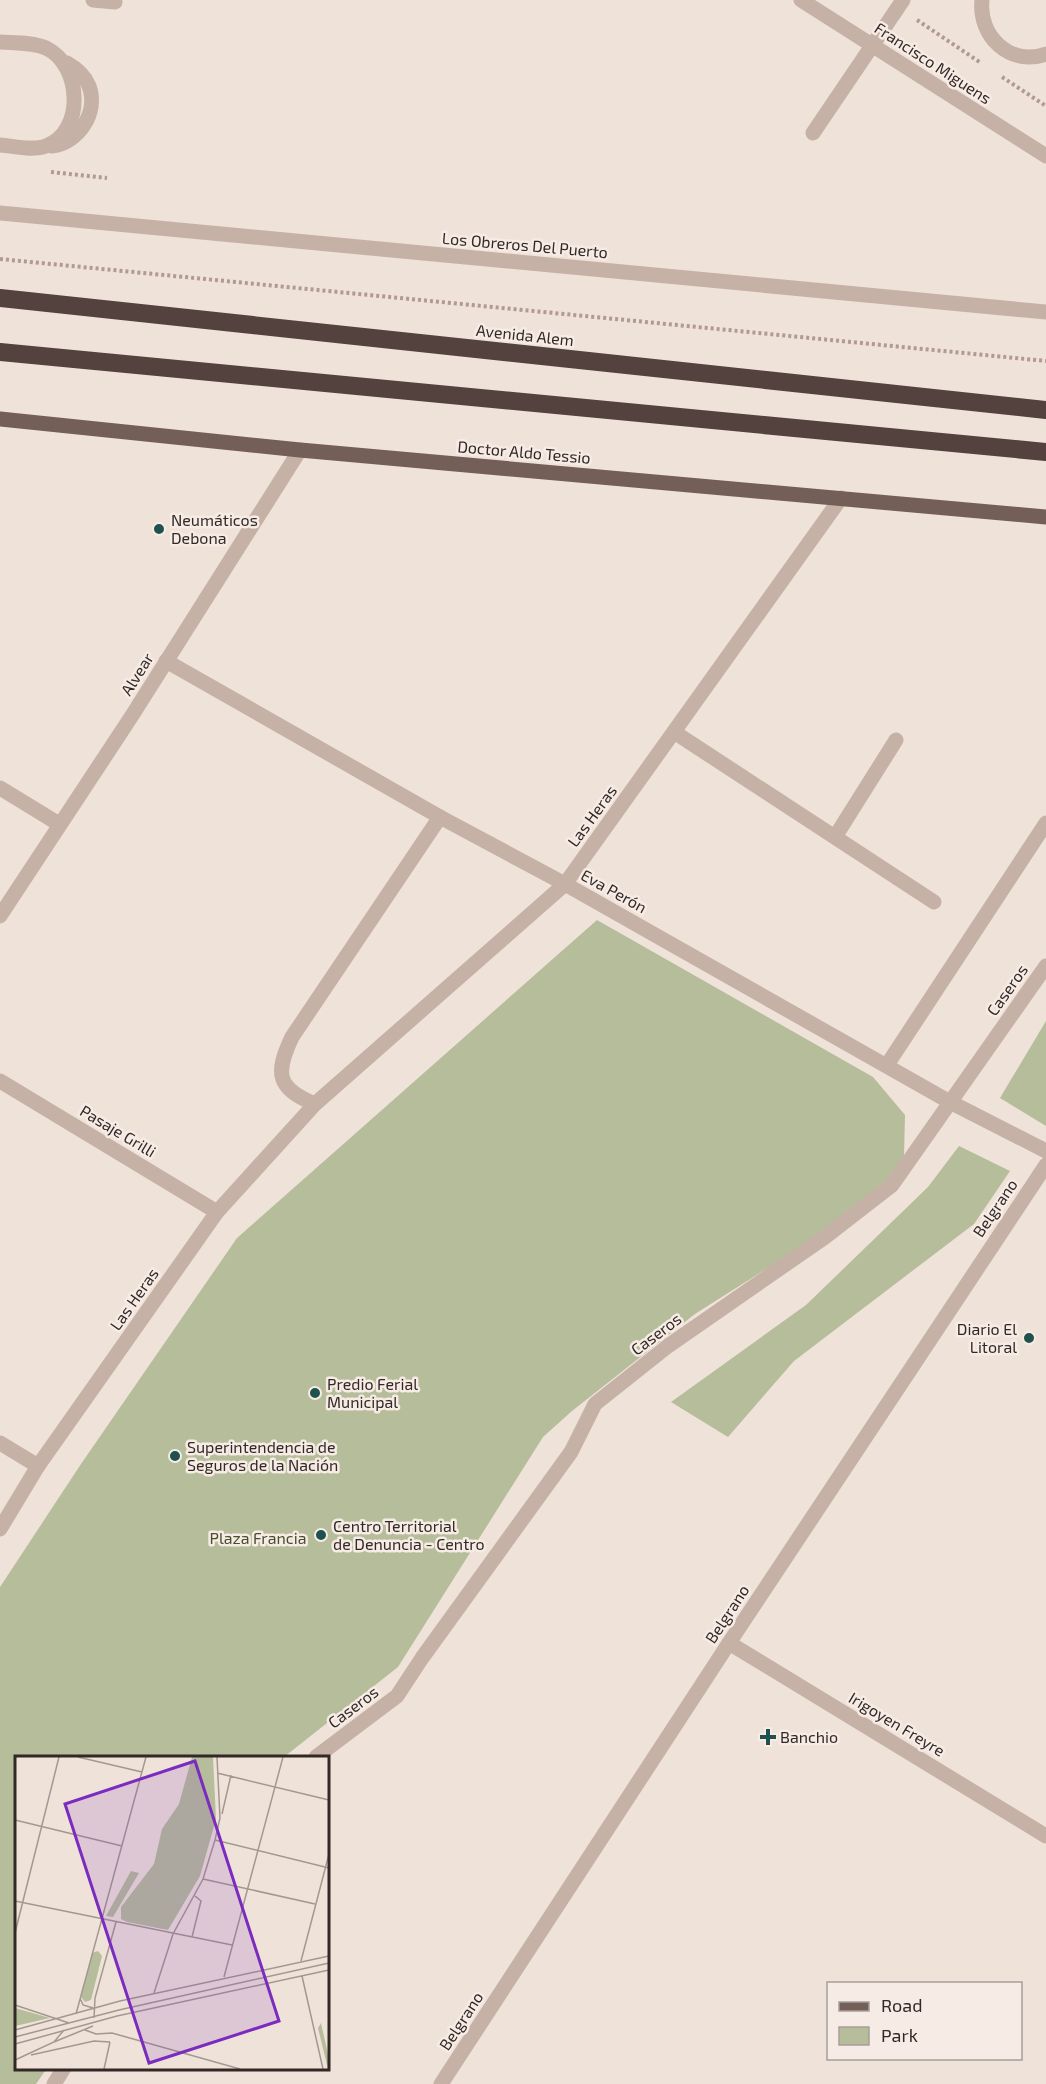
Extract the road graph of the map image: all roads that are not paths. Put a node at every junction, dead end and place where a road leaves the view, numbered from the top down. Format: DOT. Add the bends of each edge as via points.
graph roads {
  1 [pos="93,0"];
  2 [pos="801,0"];
  3 [pos="903,0"];
  4 [pos="982,0"];
  5 [pos="115,2"];
  6 [pos="0,42"];
  7 [pos="1046,54"];
  8 [pos="813,133"];
  9 [pos="0,145"];
  10 [pos="1046,156"];
  11 [pos="0,213"];
  12 [pos="0,298"];
  13 [pos="1046,312"];
  14 [pos="0,352"];
  15 [pos="1046,405"];
  16 [pos="1002,406"];
  17 [pos="1046,410"];
  18 [pos="0,419"];
  19 [pos="300,450"];
  20 [pos="1046,452"];
  21 [pos="841,498"];
  22 [pos="1046,517"];
  23 [pos="166,662"];
  24 [pos="674,732"];
  25 [pos="896,740"];
  26 [pos="0,788"];
  27 [pos="440,818"];
  28 [pos="1046,823"];
  29 [pos="59,824"];
  30 [pos="835,837"];
  31 [pos="565,884"];
  32 [pos="934,902"];
  33 [pos="0,916"];
  34 [pos="1046,966"];
  35 [pos="887,1065"];
  36 [pos="0,1081"];
  37 [pos="950,1102"];
  38 [pos="315,1104"];
  39 [pos="1046,1151"];
  40 [pos="1046,1165"];
  41 [pos="217,1212"];
  42 [pos="0,1443"];
  43 [pos="38,1466"];
  44 [pos="0,1529"];
  45 [pos="729,1643"];
  46 [pos="317,1756"];
  47 [pos="1046,1836"];
  48 [pos="63,2069"];
  49 [pos="54,2084"];
  50 [pos="441,2084"];
  1 -- 5 [label="street"];
  2 -- 10 [label="street, Francisco Miguens"];
  3 -- 8 [label="street, bridge"];
  4 -- 7 [label="street" via="986,29 999,46 1018,56"];
  6 -- 9 [label="street" via="35,45 57,56 72,79 75,101 72,115 54,142 37,148"];
  11 -- 13 [label="street, Los Obreros Del Puerto"];
  12 -- 16 [label="highway, Avenida Alem"];
  14 -- 20 [label="highway"];
  15 -- 16 [label="highway"];
  16 -- 17 [label="highway, Avenida Alem"];
  18 -- 19 [label="main road, Doctor Aldo Tessio"];
  19 -- 21 [label="main road, Doctor Aldo Tessio"];
  19 -- 23 [label="street, Alvear"];
  21 -- 22 [label="main road, Doctor Aldo Tessio"];
  21 -- 24 [label="street, Las Heras"];
  23 -- 27 [label="street, Eva Perón"];
  23 -- 29 [label="street, Alvear"];
  24 -- 30 [label="street"];
  24 -- 31 [label="street, Las Heras"];
  25 -- 30 [label="street"];
  26 -- 29 [label="street"];
  27 -- 31 [label="street, Eva Perón"];
  27 -- 38 [label="street" via="282,1056 280,1077 285,1085"];
  28 -- 35 [label="street"];
  29 -- 33 [label="street, Alvear"];
  30 -- 32 [label="street"];
  31 -- 35 [label="street, Eva Perón"];
  31 -- 38 [label="street, Las Heras"];
  34 -- 37 [label="street, Caseros"];
  35 -- 37 [label="street, Eva Perón"];
  36 -- 41 [label="street, Pasaje Grilli"];
  37 -- 39 [label="street, Eva Perón"];
  37 -- 46 [label="street, Caseros" via="892,1185 825,1237 668,1346 595,1404 571,1452 397,1696"];
  38 -- 41 [label="street, Las Heras"];
  40 -- 45 [label="street, Belgrano"];
  41 -- 43 [label="street, Las Heras"];
  42 -- 43 [label="street"];
  43 -- 44 [label="street, Las Heras"];
  45 -- 47 [label="street, Irigoyen Freyre"];
  45 -- 50 [label="street, Belgrano"];
  48 -- 49 [label="street"];
}
